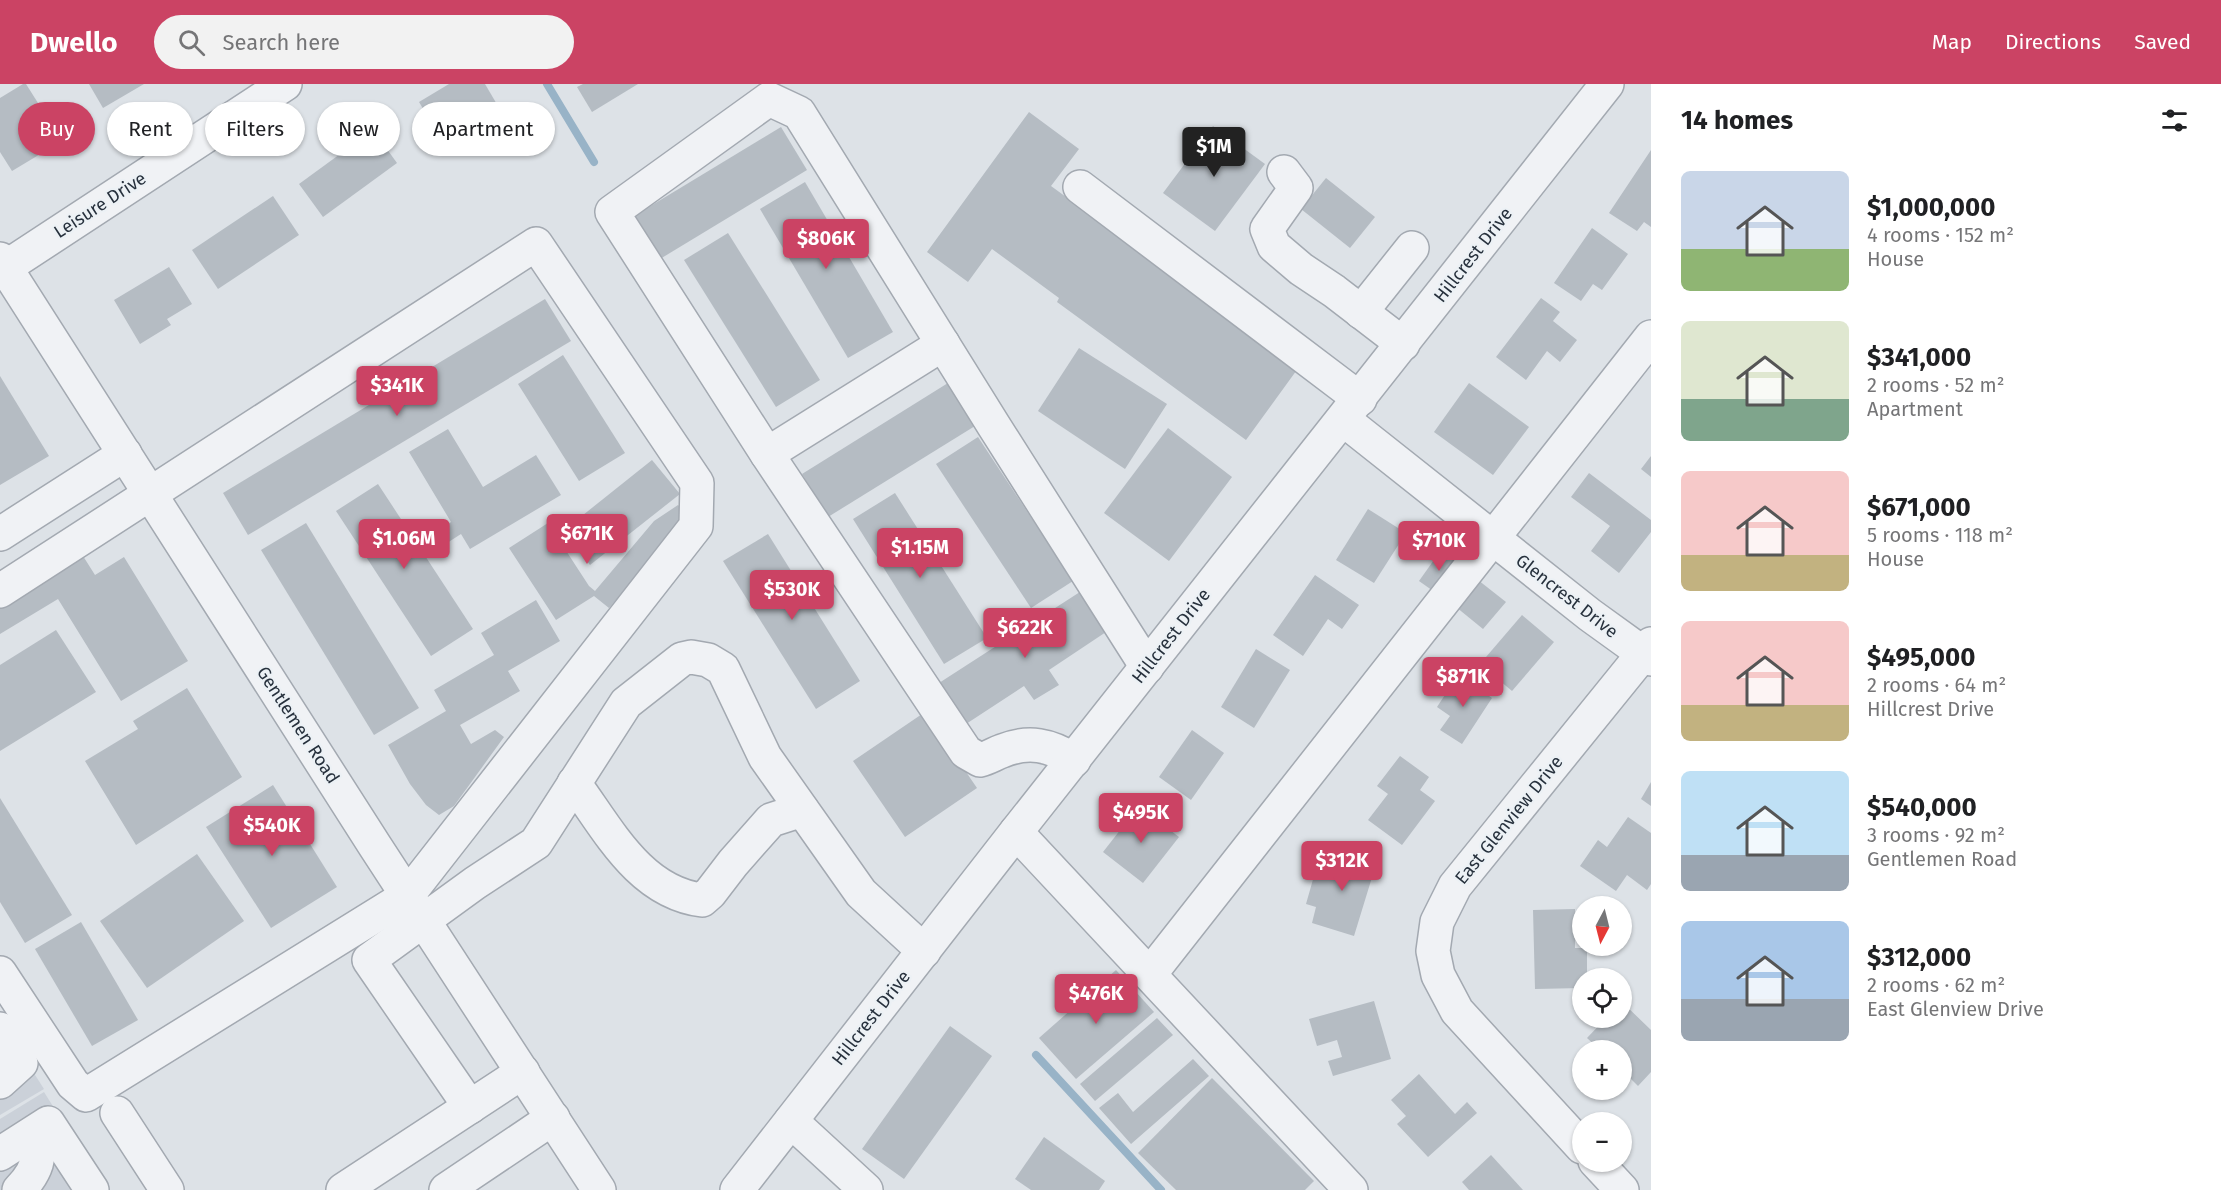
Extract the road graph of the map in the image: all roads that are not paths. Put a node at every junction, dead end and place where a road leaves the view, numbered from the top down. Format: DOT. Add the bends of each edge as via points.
graph roads {
  1 [pos="285,84"];
  2 [pos="1607,84"];
  3 [pos="1284,172"];
  4 [pos="1080,187"];
  5 [pos="1412,248"];
  6 [pos="3,263"];
  7 [pos="1361,312"];
  8 [pos="1651,337"];
  9 [pos="943,344"];
  10 [pos="1403,344"];
  11 [pos="1352,409"];
  12 [pos="125,454"];
  13 [pos="767,454"];
  14 [pos="150,494"];
  15 [pos="0,534"];
  16 [pos="1493,538"];
  17 [pos="0,591"];
  18 [pos="1649,652"];
  19 [pos="1147,667"];
  20 [pos="1074,760"];
  21 [pos="574,783"];
  22 [pos="802,810"];
  23 [pos="1016,832"];
  24 [pos="415,908"];
  25 [pos="924,951"];
  26 [pos="0,973"];
  27 [pos="1150,974"];
  28 [pos="0,1029"];
  29 [pos="523,1072"];
  30 [pos="0,1082"];
  31 [pos="470,1107"];
  32 [pos="117,1113"];
  33 [pos="553,1118"];
  34 [pos="791,1121"];
  35 [pos="32,1134"];
  36 [pos="1572,1136"];
  37 [pos="0,1154"];
  38 [pos="1605,1172"];
  39 [pos="852,1185"];
  40 [pos="19,1190"];
  41 [pos="92,1190"];
  42 [pos="167,1190"];
  43 [pos="343,1190"];
  44 [pos="446,1190"];
  45 [pos="599,1190"];
  46 [pos="737,1190"];
  47 [pos="1351,1190"];
  48 [pos="1622,1190"];
  1 -- 6 [label="street, Leisure Drive"];
  2 -- 10 [label="street, Hillcrest Drive"];
  3 -- 7 [label="street" via="1296,188 1267,230 1274,246"];
  4 -- 11 [label="street, Glencrest Drive"];
  5 -- 7 [label="street"];
  6 -- 12 [label="street, Gentlemen Road"];
  7 -- 10 [label="street"];
  8 -- 16 [label="street"];
  9 -- 13 [label="street"];
  9 -- 13 [label="street" via="799,113 769,99 612,212"];
  9 -- 19 [label="street"];
  10 -- 11 [label="street, Hillcrest Drive"];
  11 -- 16 [label="street, Glencrest Drive"];
  11 -- 19 [label="street, Hillcrest Drive"];
  12 -- 14 [label="street, Gentlemen Road"];
  12 -- 15 [label="street"];
  13 -- 20 [label="street" via="966,752 980,760 1019,745 1037,744"];
  14 -- 17 [label="street"];
  14 -- 24 [label="street, Gentlemen Road"];
  14 -- 24 [label="street" via="536,244 697,483 696,525"];
  16 -- 18 [label="street, Glencrest Drive" via="1590,615"];
  16 -- 27 [label="street"];
  18 -- 36 [label="street, East Glenview Drive" via="1455,886 1437,922 1433,951 1438,975 1457,1011"];
  19 -- 20 [label="street, Hillcrest Drive"];
  20 -- 23 [label="street, Hillcrest Drive"];
  21 -- 22 [label="street" via="636,867 676,894 702,900 771,820"];
  21 -- 22 [label="street" via="626,703 682,659 691,657 708,660 723,669 765,757"];
  21 -- 24 [label="street" via="536,843 475,883"];
  22 -- 25 [label="street" via="861,893"];
  23 -- 25 [label="street, Hillcrest Drive"];
  23 -- 27 [label="street"];
  24 -- 26 [label="street" via="86,1095 73,1084"];
  24 -- 29 [label="street, Gentlemen Road"];
  24 -- 31 [label="street" via="369,960"];
  25 -- 34 [label="street, Hillcrest Drive"];
  27 -- 47 [label="street"];
  28 -- 30 [label="street" via="21,1063"];
  29 -- 31 [label="street"];
  29 -- 33 [label="street, Gentlemen Road"];
  31 -- 43 [label="street"];
  32 -- 42 [label="street"];
  33 -- 44 [label="street"];
  33 -- 45 [label="street, Gentlemen Road"];
  34 -- 39 [label="street"];
  34 -- 46 [label="street, Hillcrest Drive"];
  35 -- 37 [label="street"];
  35 -- 40 [label="street" via="37,1143 36,1167"];
  35 -- 41 [label="street" via="48,1123"];
  38 -- 48 [label="street"];
}
